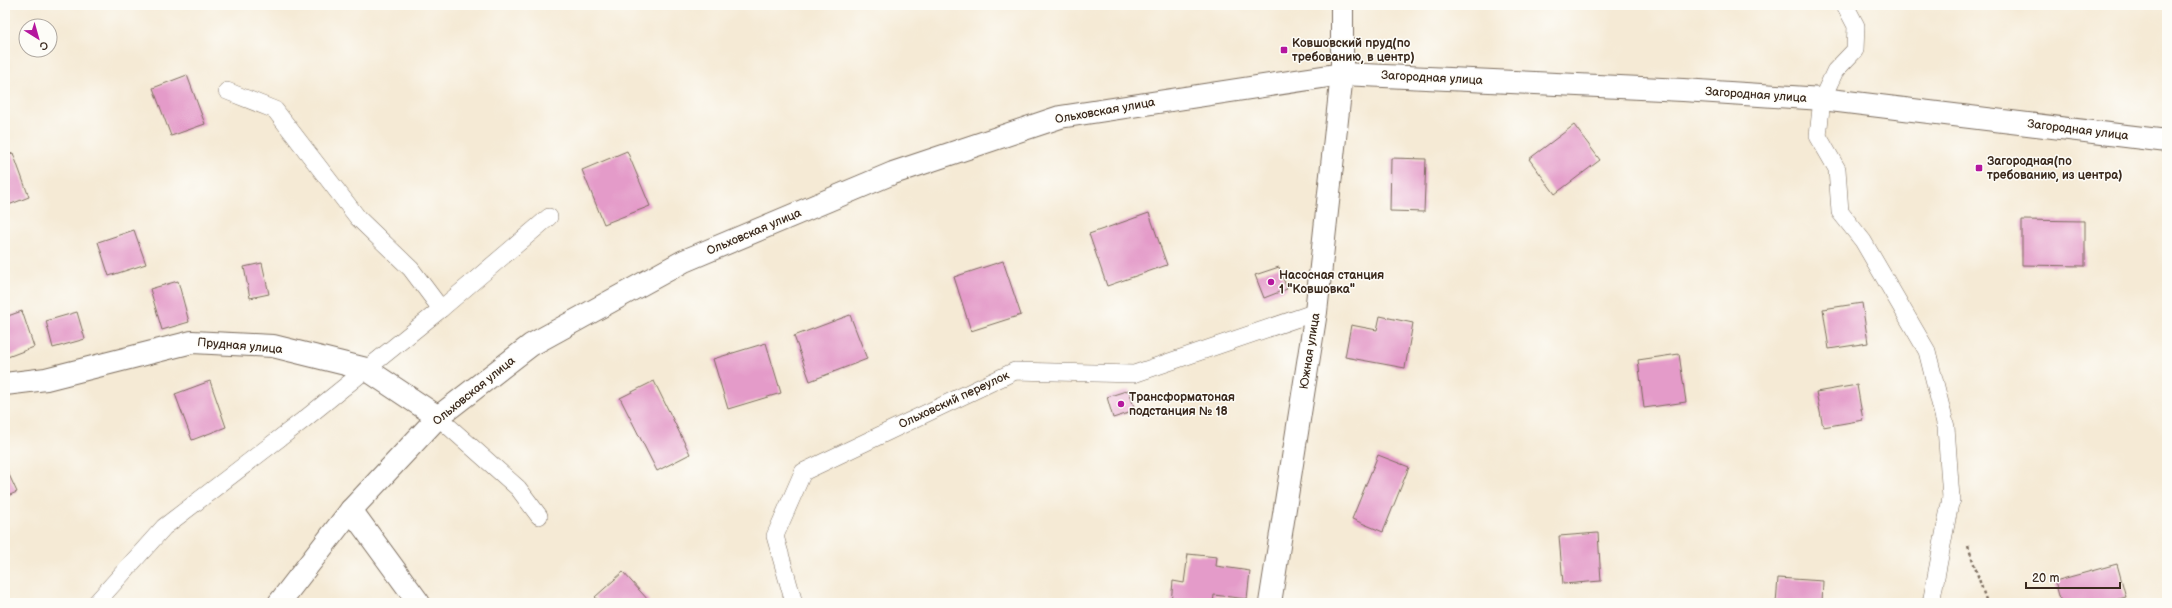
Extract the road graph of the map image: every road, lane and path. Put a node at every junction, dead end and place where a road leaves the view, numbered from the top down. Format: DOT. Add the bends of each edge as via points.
graph roads {
  1 [pos="1342,5"];
  2 [pos="1845,5"];
  3 [pos="1342,74"];
  4 [pos="227,91"];
  5 [pos="1822,99"];
  6 [pos="2167,141"];
  7 [pos="549,217"];
  8 [pos="441,309"];
  9 [pos="1316,312"];
  10 [pos="366,369"];
  11 [pos="5,384"];
  12 [pos="438,417"];
  13 [pos="351,510"];
  14 [pos="539,516"];
  15 [pos="1967,544"];
  16 [pos="96,603"];
  17 [pos="279,603"];
  18 [pos="419,603"];
  19 [pos="794,603"];
  20 [pos="1270,603"];
  21 [pos="1931,603"];
  22 [pos="1987,603"];
  1 -- 3 [label="street, Южная улица"];
  2 -- 5 [label="lane" via="1856,26 1855,50 1834,71"];
  3 -- 5 [label="street, Загородная улица"];
  3 -- 9 [label="street, Южная улица"];
  3 -- 12 [label="street, Ольховская улица" via="1060,117 893,173 684,261 531,345"];
  4 -- 8 [label="lane" via="274,110 358,218 411,268"];
  5 -- 6 [label="street, Загородная улица"];
  5 -- 21 [label="lane" via="1818,136 1837,169 1840,212 1863,241 1927,351 1946,427 1952,499"];
  7 -- 8 [label="lane"];
  8 -- 10 [label="lane"];
  9 -- 19 [label="lane, Ольховский переулок" via="1134,374 1015,371 804,472 775,536"];
  9 -- 20 [label="street, Южная улица"];
  10 -- 11 [label="street, Прудная улица" via="273,346 192,342 46,379"];
  10 -- 12 [label="street, Прудная улица"];
  10 -- 16 [label="lane" via="164,526"];
  12 -- 13 [label="street, Ольховская улица"];
  12 -- 14 [label="lane" via="518,488"];
  13 -- 17 [label="street, Ольховская улица"];
  13 -- 18 [label="street"];
  15 -- 22 [label="path"];
}
